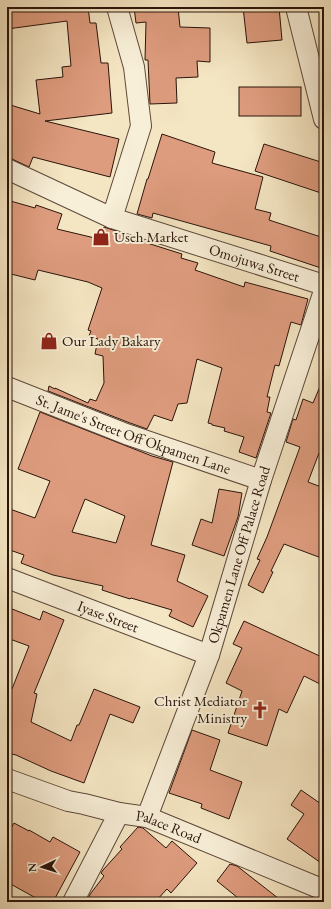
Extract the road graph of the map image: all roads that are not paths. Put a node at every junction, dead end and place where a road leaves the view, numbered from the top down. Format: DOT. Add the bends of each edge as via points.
graph roads {
  1 [pos="117,7"];
  2 [pos="296,7"];
  3 [pos="324,119"];
  4 [pos="7,169"];
  5 [pos="112,218"];
  6 [pos="324,285"];
  7 [pos="324,291"];
  8 [pos="7,387"];
  9 [pos="261,480"];
  10 [pos="7,578"];
  11 [pos="209,655"];
  12 [pos="7,779"];
  13 [pos="119,813"];
  14 [pos="147,817"];
  15 [pos="324,890"];
  16 [pos="73,902"];
  1 -- 5 [label="street" via="134,67 141,126"];
  2 -- 3 [label="street"];
  4 -- 5 [label="street, Omojuwa Street"];
  5 -- 6 [label="street, Omojuwa Street"];
  7 -- 9 [label="street, Okpamen Lane Off Palace Road"];
  8 -- 9 [label="street, St. Jame's Street Off Okpamen Lane" via="126,434"];
  9 -- 11 [label="street, Okpamen Lane Off Palace Road"];
  10 -- 11 [label="street, Iyase Street"];
  11 -- 14 [label="street, Okpamen Lane Off Palace Road"];
  12 -- 13 [label="street, Palace Road" via="68,801"];
  13 -- 14 [label="street, Palace Road"];
  13 -- 16 [label="street"];
  14 -- 15 [label="street, Palace Road"];
}
